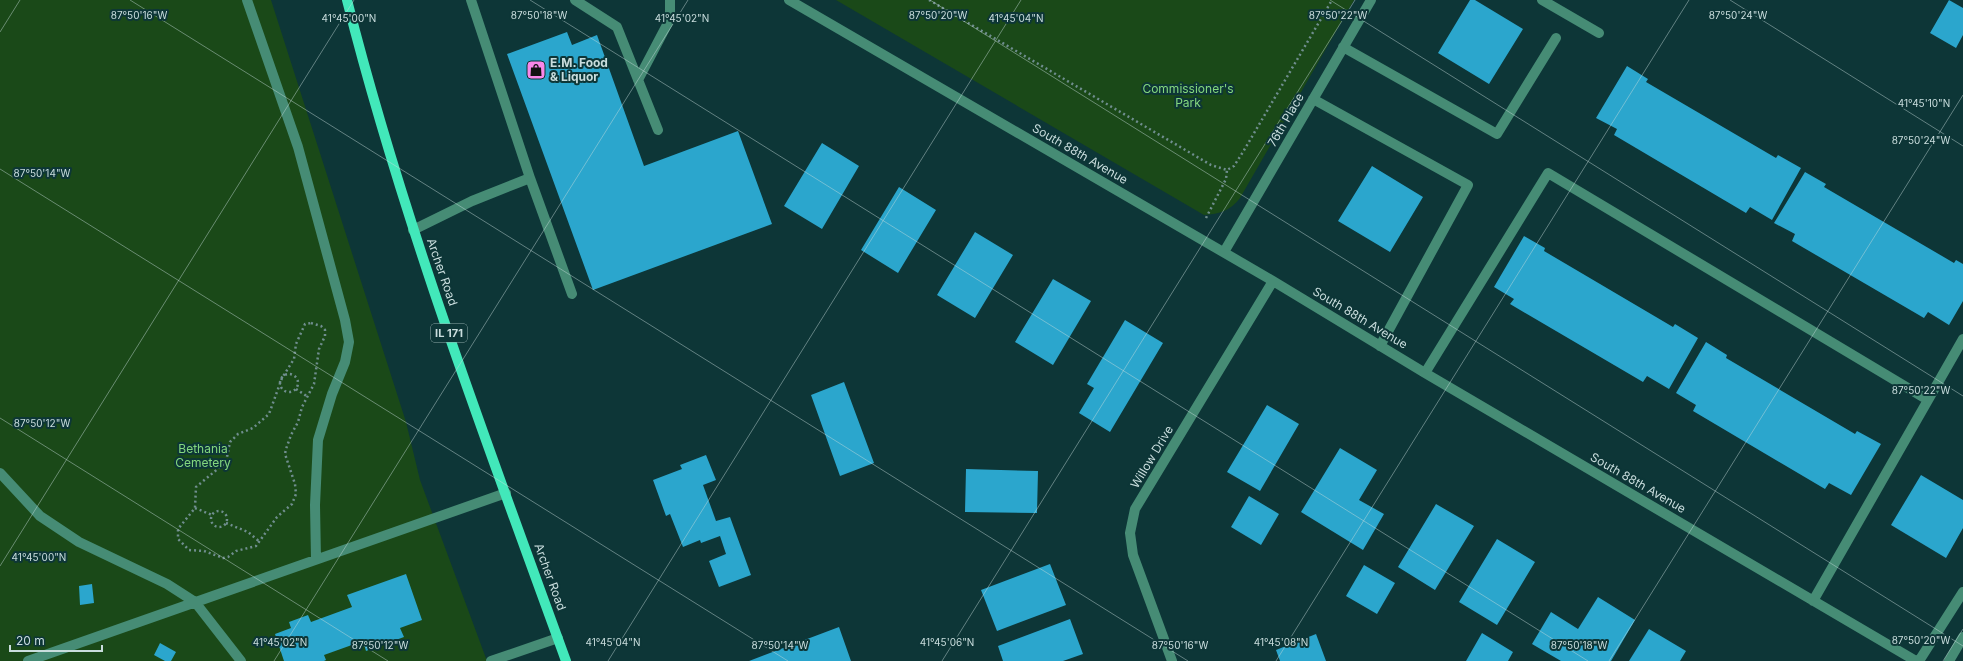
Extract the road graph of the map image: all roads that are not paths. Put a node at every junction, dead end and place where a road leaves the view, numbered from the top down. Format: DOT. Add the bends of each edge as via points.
graph roads {
  1 [pos="247,0"];
  2 [pos="347,0"];
  3 [pos="471,0"];
  4 [pos="575,0"];
  5 [pos="670,0"];
  6 [pos="789,0"];
  7 [pos="1371,0"];
  8 [pos="1542,0"];
  9 [pos="1599,33"];
  10 [pos="1556,38"];
  11 [pos="1343,47"];
  12 [pos="638,80"];
  13 [pos="1313,99"];
  14 [pos="658,130"];
  15 [pos="530,178"];
  16 [pos="413,230"];
  17 [pos="1224,252"];
  18 [pos="1273,281"];
  19 [pos="572,294"];
  20 [pos="1963,339"];
  21 [pos="1380,346"];
  22 [pos="1425,373"];
  23 [pos="1928,400"];
  24 [pos="0,473"];
  25 [pos="506,494"];
  26 [pos="316,559"];
  27 [pos="1963,592"];
  28 [pos="1813,601"];
  29 [pos="195,602"];
  30 [pos="1963,637"];
  31 [pos="558,638"];
  32 [pos="28,661"];
  33 [pos="241,661"];
  34 [pos="492,661"];
  35 [pos="566,661"];
  36 [pos="1172,661"];
  37 [pos="1917,661"];
  38 [pos="1948,661"];
  1 -- 26 [label="street" via="298,147 349,342 345,362 318,440"];
  2 -- 16 [label="main road, Archer Road / IL 171" via="364,67"];
  3 -- 15 [label="street"];
  4 -- 12 [label="street" via="617,27"];
  5 -- 12 [label="street" via="670,19"];
  6 -- 17 [label="street, South 88th Avenue"];
  7 -- 11 [label="street, 76th Place"];
  8 -- 9 [label="street"];
  10 -- 11 [label="street" via="1497,134"];
  11 -- 13 [label="street, 76th Place"];
  12 -- 14 [label="street"];
  13 -- 17 [label="street, 76th Place"];
  13 -- 21 [label="street" via="1468,185"];
  15 -- 16 [label="street" via="472,201"];
  15 -- 19 [label="street"];
  16 -- 25 [label="main road, Archer Road / IL 171"];
  17 -- 18 [label="street, South 88th Avenue"];
  18 -- 21 [label="street, South 88th Avenue"];
  18 -- 36 [label="street, Willow Drive" via="1135,509 1130,533 1133,555"];
  20 -- 23 [label="street"];
  21 -- 22 [label="street, South 88th Avenue"];
  22 -- 23 [label="street" via="1548,173"];
  22 -- 28 [label="street, South 88th Avenue"];
  23 -- 28 [label="street"];
  24 -- 29 [label="street" via="40,516 79,542 167,584"];
  25 -- 26 [label="street"];
  25 -- 31 [label="main road, Archer Road / IL 171"];
  26 -- 29 [label="street"];
  27 -- 37 [label="street"];
  28 -- 37 [label="street, South 88th Avenue"];
  29 -- 32 [label="street"];
  29 -- 33 [label="street"];
  30 -- 38 [label="street"];
  31 -- 34 [label="street"];
  31 -- 35 [label="main road, Archer Road / IL 171"];
}
